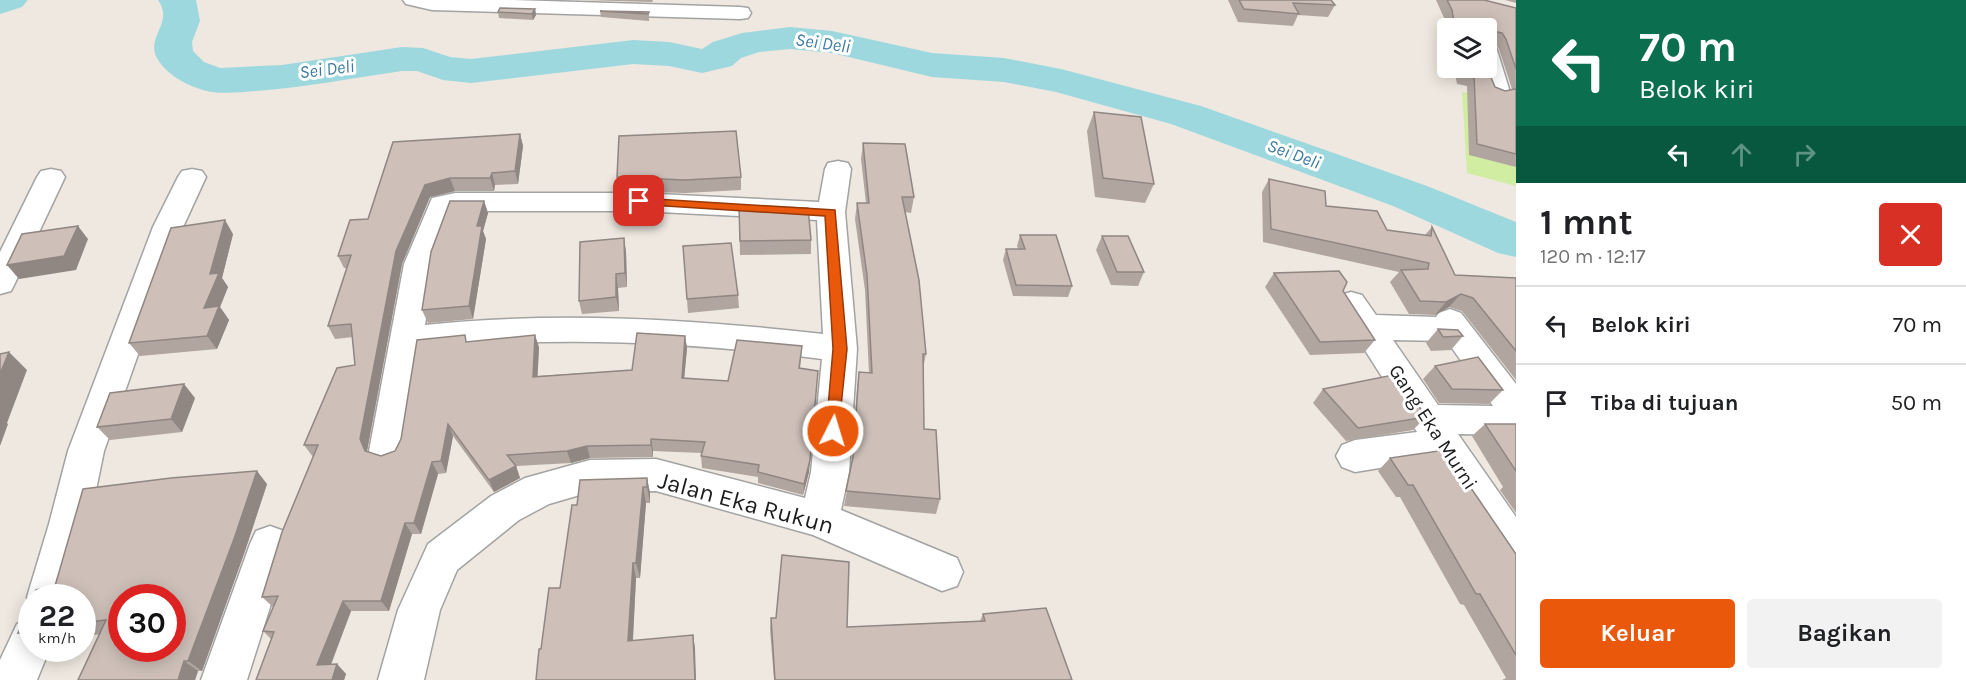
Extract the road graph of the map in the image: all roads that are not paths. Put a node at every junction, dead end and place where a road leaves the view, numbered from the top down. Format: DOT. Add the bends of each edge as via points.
graph roads {
  1 [pos="413,0"];
  2 [pos="740,13"];
  3 [pos="1494,78"];
  4 [pos="1498,92"];
  5 [pos="838,169"];
  6 [pos="51,177"];
  7 [pos="192,177"];
  8 [pos="831,212"];
  9 [pos="0,283"];
  10 [pos="406,339"];
  11 [pos="840,349"];
  12 [pos="1516,411"];
  13 [pos="1516,421"];
  14 [pos="1435,431"];
  15 [pos="387,451"];
  16 [pos="1355,456"];
  17 [pos="819,519"];
  18 [pos="270,544"];
  19 [pos="1516,551"];
  20 [pos="942,572"];
  21 [pos="52,584"];
  22 [pos="22,662"];
  23 [pos="14,680"];
  24 [pos="224,680"];
  25 [pos="401,680"];
  1 -- 2 [label="street" via="432,4"];
  3 -- 4 [label="street"];
  5 -- 8 [label="street"];
  6 -- 9 [label="street"];
  7 -- 21 [label="street" via="168,227 86,451"];
  8 -- 10 [label="street" via="639,201 446,203 439,207 419,264"];
  8 -- 11 [label="street"];
  10 -- 11 [label="street" via="559,328 687,332"];
  10 -- 15 [label="street"];
  11 -- 17 [label="street" via="830,472"];
  12 -- 14 [label="street, Gang Eka Murni" via="1453,325 1359,315"];
  13 -- 14 [label="street"];
  14 -- 16 [label="street"];
  14 -- 19 [label="street, Gang Eka Murni"];
  17 -- 20 [label="street, Jalan Eka Rukun"];
  17 -- 25 [label="street, Jalan Eka Rukun" via="656,475 590,476 539,490 505,508 442,557 419,610"];
  18 -- 24 [label="street"];
  22 -- 23 [label="street"];
}
